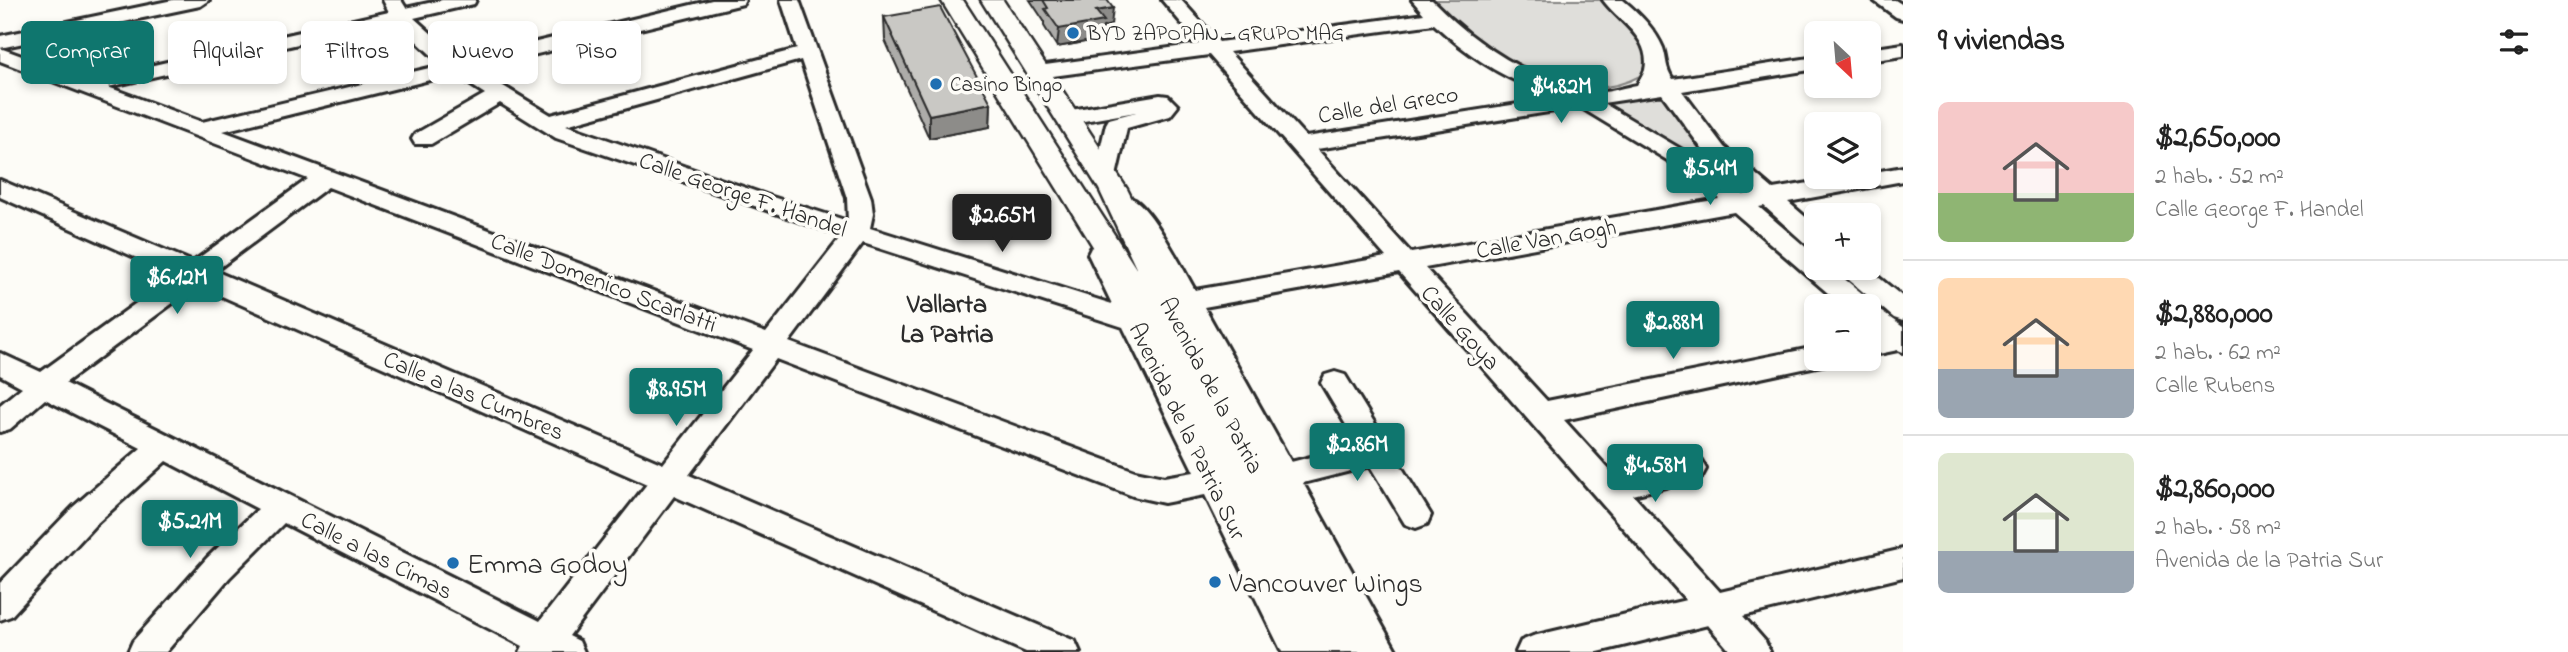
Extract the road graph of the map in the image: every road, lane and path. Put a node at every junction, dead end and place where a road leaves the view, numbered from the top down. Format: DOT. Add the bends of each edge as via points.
graph roads {
  1 [pos="200,0"];
  2 [pos="467,0"];
  3 [pos="736,0"];
  4 [pos="790,0"];
  5 [pos="952,0"];
  6 [pos="992,0"];
  7 [pos="1171,0"];
  8 [pos="1421,0"];
  9 [pos="1612,0"];
  10 [pos="1882,0"];
  11 [pos="396,8"];
  12 [pos="1903,13"];
  13 [pos="1438,18"];
  14 [pos="0,42"];
  15 [pos="428,43"];
  16 [pos="1212,47"];
  17 [pos="538,48"];
  18 [pos="1903,50"];
  19 [pos="808,52"];
  20 [pos="1881,53"];
  21 [pos="0,54"];
  22 [pos="1804,64"];
  23 [pos="1038,72"];
  24 [pos="428,75"];
  25 [pos="1661,78"];
  26 [pos="484,84"];
  27 [pos="86,86"];
  28 [pos="500,94"];
  29 [pos="1577,97"];
  30 [pos="1078,116"];
  31 [pos="548,123"];
  32 [pos="202,130"];
  33 [pos="423,139"];
  34 [pos="1299,145"];
  35 [pos="1113,151"];
  36 [pos="1903,174"];
  37 [pos="326,177"];
  38 [pos="1109,182"];
  39 [pos="0,188"];
  40 [pos="1768,198"];
  41 [pos="1739,203"];
  42 [pos="1084,206"];
  43 [pos="1804,229"];
  44 [pos="858,233"];
  45 [pos="1404,263"];
  46 [pos="194,274"];
  47 [pos="1866,280"];
  48 [pos="1846,294"];
  49 [pos="1188,301"];
  50 [pos="1903,311"];
  51 [pos="1133,320"];
  52 [pos="1881,324"];
  53 [pos="1901,341"];
  54 [pos="1881,344"];
  55 [pos="771,345"];
  56 [pos="1804,359"];
  57 [pos="0,363"];
  58 [pos="1335,383"];
  59 [pos="43,385"];
  60 [pos="1539,414"];
  61 [pos="0,421"];
  62 [pos="163,446"];
  63 [pos="1378,452"];
  64 [pos="1691,469"];
  65 [pos="1284,476"];
  66 [pos="668,479"];
  67 [pos="1212,481"];
  68 [pos="1607,489"];
  69 [pos="281,506"];
  70 [pos="1416,515"];
  71 [pos="1903,563"];
  72 [pos="0,605"];
  73 [pos="1715,609"];
  74 [pos="549,648"];
  75 [pos="145,652"];
  76 [pos="1063,652"];
  77 [pos="1299,652"];
  78 [pos="1326,652"];
  79 [pos="1355,652"];
  80 [pos="1380,652"];
  81 [pos="1533,652"];
  82 [pos="1753,652"];
  1 -- 14 [label="street"];
  2 -- 11 [label="street"];
  3 -- 17 [label="street"];
  4 -- 19 [label="street"];
  5 -- 42 [label="main road, Avenida de la Patria"];
  6 -- 23 [label="main road, Avenida de la Patria"];
  7 -- 16 [label="street, Calle Goya"];
  8 -- 13 [label="street"];
  9 -- 25 [label="street" via="1643,32"];
  10 -- 12 [label="street"];
  11 -- 15 [label="street, Calle George F. Handel"];
  11 -- 27 [label="street"];
  13 -- 16 [label="street"];
  13 -- 29 [label="street" via="1500,63"];
  16 -- 23 [label="street"];
  16 -- 34 [label="street, Calle Goya"];
  18 -- 20 [label="street"];
  19 -- 31 [label="street"];
  19 -- 44 [label="street" via="859,198"];
  21 -- 27 [label="street, Calle Domenico Scarlatti"];
  22 -- 25 [label="street, Calle del Greco"];
  23 -- 30 [label="main road, Avenida de la Patria"];
  24 -- 32 [label="street"];
  25 -- 29 [label="street, Calle del Greco" via="1642,91"];
  25 -- 40 [label="street" via="1716,152"];
  26 -- 28 [label="street, Calle George F. Handel"];
  27 -- 32 [label="street, Calle Domenico Scarlatti"];
  28 -- 31 [label="street, Calle George F. Handel"];
  28 -- 33 [label="street"];
  29 -- 34 [label="street, Calle del Greco"];
  29 -- 41 [label="street" via="1681,158"];
  30 -- 35 [label="street"];
  30 -- 35 [label="street" via="1160,101 1167,106 1117,124"];
  30 -- 38 [label="main road, Avenida de la Patria"];
  31 -- 44 [label="street, Calle George F. Handel" via="564,133"];
  32 -- 37 [label="street, Calle Domenico Scarlatti"];
  34 -- 45 [label="street, Calle Goya"];
  35 -- 38 [label="street"];
  36 -- 40 [label="street, Calle Van Gogh"];
  37 -- 46 [label="street"];
  37 -- 55 [label="street, Calle Domenico Scarlatti"];
  38 -- 49 [label="street" via="1155,241"];
  38 -- 79 [label="main road, Avenida de la Patria" via="1180,327"];
  39 -- 46 [label="street, Calle a las Cumbres"];
  40 -- 41 [label="street, Calle Van Gogh"];
  40 -- 43 [label="street"];
  41 -- 45 [label="street, Calle Van Gogh"];
  41 -- 48 [label="street"];
  42 -- 51 [label="street, Avenida de la Patria Sur" via="1094,243"];
  42 -- 78 [label="main road, Avenida de la Patria" via="1159,333"];
  44 -- 51 [label="street, Calle George F. Handel"];
  44 -- 55 [label="street"];
  45 -- 49 [label="street, Calle Van Gogh"];
  45 -- 60 [label="street, Calle Goya"];
  46 -- 59 [label="street"];
  46 -- 66 [label="street, Calle a las Cumbres"];
  47 -- 50 [label="street"];
  49 -- 65 [label="street"];
  51 -- 67 [label="street, Avenida de la Patria Sur"];
  52 -- 53 [label="street"];
  53 -- 54 [label="street"];
  55 -- 66 [label="street"];
  55 -- 67 [label="street, Calle Domenico Scarlatti" via="1148,488 1164,490"];
  56 -- 60 [label="street"];
  57 -- 59 [label="street, Calle a las Cimas"];
  58 -- 63 [label="street"];
  59 -- 61 [label="street"];
  59 -- 62 [label="street, Calle a las Cimas"];
  60 -- 68 [label="street, Calle Goya"];
  62 -- 69 [label="street, Calle a las Cimas"];
  62 -- 72 [label="street" via="84,516"];
  63 -- 65 [label="street"];
  63 -- 70 [label="street"];
  64 -- 68 [label="street"];
  65 -- 80 [label="street"];
  66 -- 74 [label="street"];
  66 -- 76 [label="street, Calle a las Cumbres"];
  67 -- 77 [label="street, Avenida de la Patria Sur"];
  68 -- 73 [label="street, Calle Goya"];
  69 -- 74 [label="street, Calle a las Cimas"];
  69 -- 75 [label="street" via="218,568"];
  71 -- 73 [label="street"];
  73 -- 81 [label="street"];
  73 -- 82 [label="street, Calle Goya"];
}
